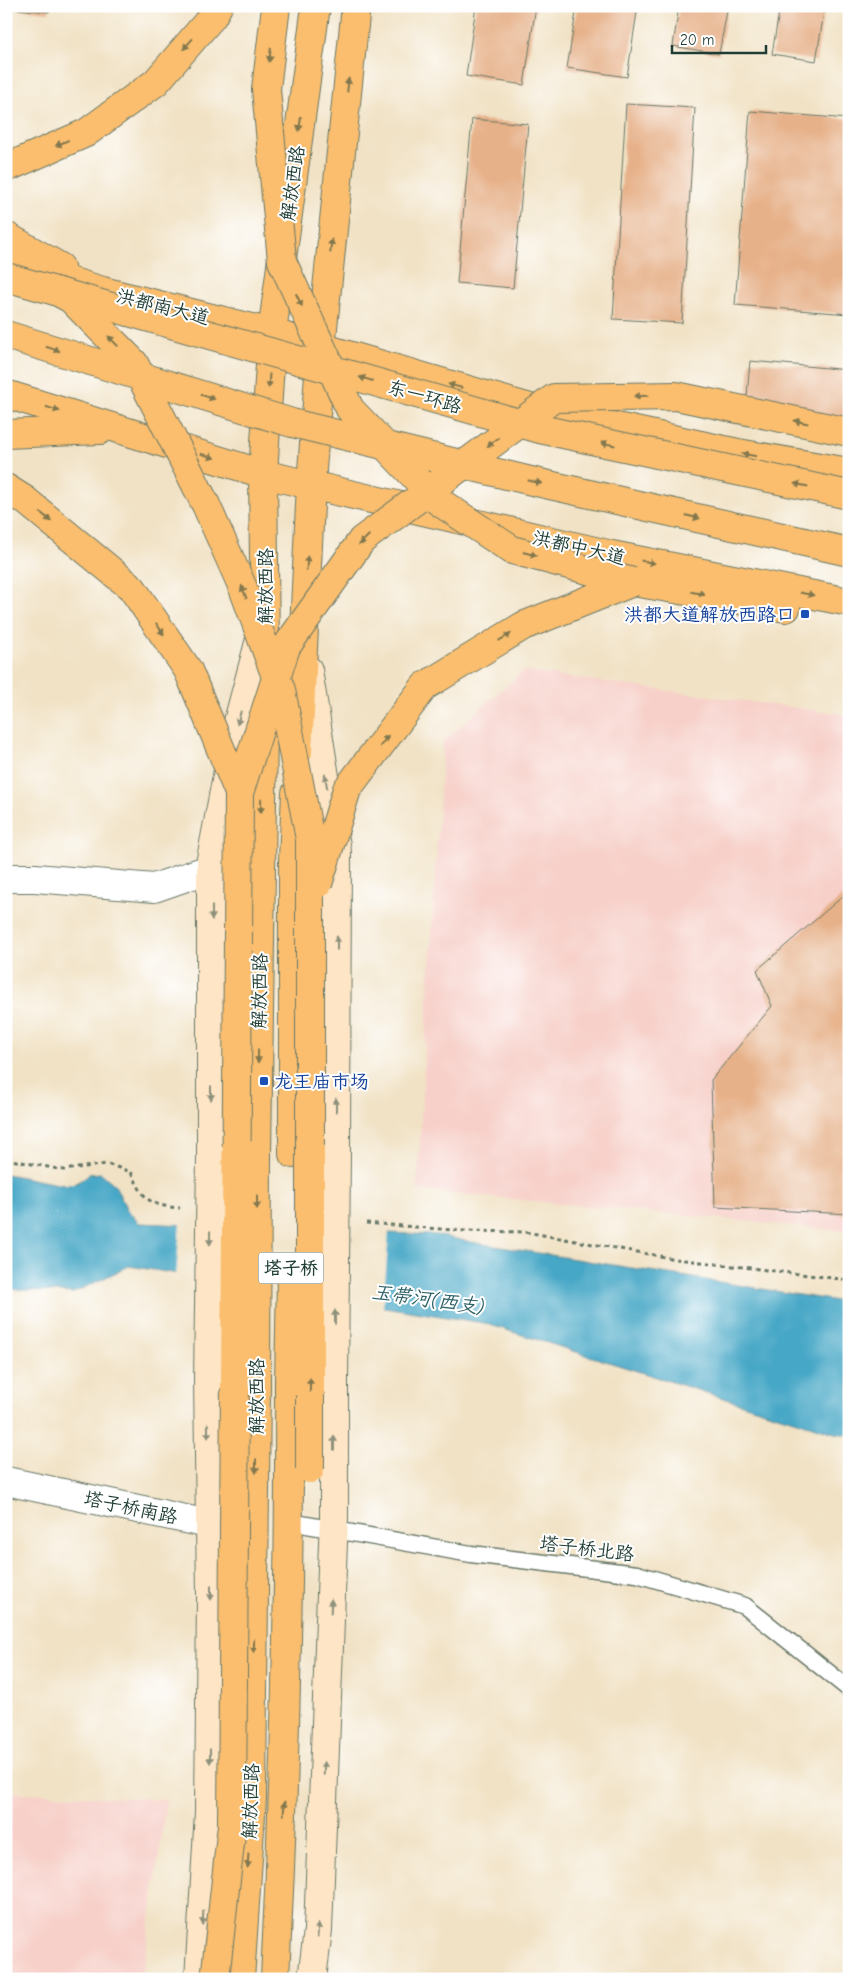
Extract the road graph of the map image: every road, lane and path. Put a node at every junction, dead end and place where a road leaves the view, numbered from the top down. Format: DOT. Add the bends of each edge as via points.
graph roads {
  1 [pos="218,6"];
  2 [pos="276,6"];
  3 [pos="316,6"];
  4 [pos="356,6"];
  5 [pos="6,168"];
  6 [pos="6,236"];
  7 [pos="6,262"];
  8 [pos="6,266"];
  9 [pos="6,277"];
  10 [pos="103,291"];
  11 [pos="272,333"];
  12 [pos="6,335"];
  13 [pos="321,347"];
  14 [pos="6,394"];
  15 [pos="118,429"];
  16 [pos="849,432"];
  17 [pos="6,434"];
  18 [pos="849,472"];
  19 [pos="264,474"];
  20 [pos="311,484"];
  21 [pos="6,488"];
  22 [pos="849,495"];
  23 [pos="849,552"];
  24 [pos="633,582"];
  25 [pos="849,602"];
  26 [pos="849,619"];
  27 [pos="265,620"];
  28 [pos="304,642"];
  29 [pos="239,793"];
  30 [pos="212,868"];
  31 [pos="6,878"];
  32 [pos="310,912"];
  33 [pos="6,1159"];
  34 [pos="189,1208"];
  35 [pos="357,1222"];
  36 [pos="849,1280"];
  37 [pos="6,1480"];
  38 [pos="210,1524"];
  39 [pos="297,1524"];
  40 [pos="334,1530"];
  41 [pos="255,1534"];
  42 [pos="849,1689"];
  43 [pos="199,1979"];
  44 [pos="215,1979"];
  45 [pos="240,1979"];
  46 [pos="275,1979"];
  47 [pos="312,1979"];
  1 -- 5 [label="main road, one-way" via="156,82 86,133"];
  2 -- 24 [label="main road, one-way, bridge" via="266,89 282,261 350,409 438,501 512,550"];
  3 -- 11 [label="main road, 解放西路, one-way"];
  13 -- 4 [label="main road, 解放西路, one-way"];
  6 -- 10 [label="main road"];
  7 -- 10 [label="main road, 洪都南大道"];
  32 -- 8 [label="main road, one-way, bridge" via="310,839 280,690 243,588 206,505 134,363 71,299"];
  22 -- 9 [label="main road, 东一环路, one-way, bridge" via="540,429"];
  10 -- 11 [label="main road, 洪都南大道"];
  11 -- 13 [label="main road, 洪都南大道"];
  11 -- 19 [label="main road, 解放西路, one-way"];
  12 -- 23 [label="main road, one-way, bridge" via="292,423 527,480"];
  18 -- 13 [label="main road, one-way" via="738,453 537,410"];
  13 -- 20 [label="main road, 解放西路"];
  14 -- 15 [label="main road, one-way"];
  15 -- 17 [label="main road"];
  15 -- 19 [label="main road, one-way"];
  16 -- 29 [label="main road, one-way, bridge" via="676,396 554,398 362,540 286,647"];
  19 -- 20 [label="main road"];
  19 -- 27 [label="main road, 解放西路"];
  20 -- 25 [label="main road, 洪都中大道, one-way" via="612,555"];
  28 -- 20 [label="main road, 解放西路, one-way"];
  21 -- 29 [label="main road, one-way, bridge" via="132,588 188,670"];
  24 -- 26 [label="main road, one-way"];
  32 -- 24 [label="main road, one-way, bridge" via="347,789 425,686 523,626"];
  27 -- 30 [label="main road, one-way" via="236,729 211,859"];
  27 -- 41 [label="main road, 解放西路 / 塔子桥, one-way, bridge"];
  28 -- 39 [label="main road, 解放西路 / 塔子桥, bridge" via="293,859 289,1383"];
  40 -- 28 [label="main road, 塔子桥, one-way, bridge" via="337,852"];
  29 -- 44 [label="main road, bridge" via="232,1825"];
  30 -- 31 [label="street" via="154,888"];
  30 -- 38 [label="main road, one-way, bridge"];
  39 -- 32 [label="main road, one-way, bridge" via="310,1469"];
  33 -- 34 [label="path" via="63,1170 107,1164 131,1172 144,1197 160,1206"];
  35 -- 36 [label="path" via="465,1231 526,1232 676,1259"];
  37 -- 38 [label="street, 塔子桥南路"];
  38 -- 41 [label="street, 塔子桥南路"];
  38 -- 43 [label="main road, one-way" via="209,1812"];
  39 -- 40 [label="lane, 塔子桥北路"];
  46 -- 39 [label="main road, 解放西路, one-way"];
  40 -- 42 [label="lane, 塔子桥北路" via="471,1554 637,1574 745,1606"];
  47 -- 40 [label="main road, one-way" via="318,1930"];
  41 -- 45 [label="main road, 解放西路, one-way" via="252,1798"];
}
